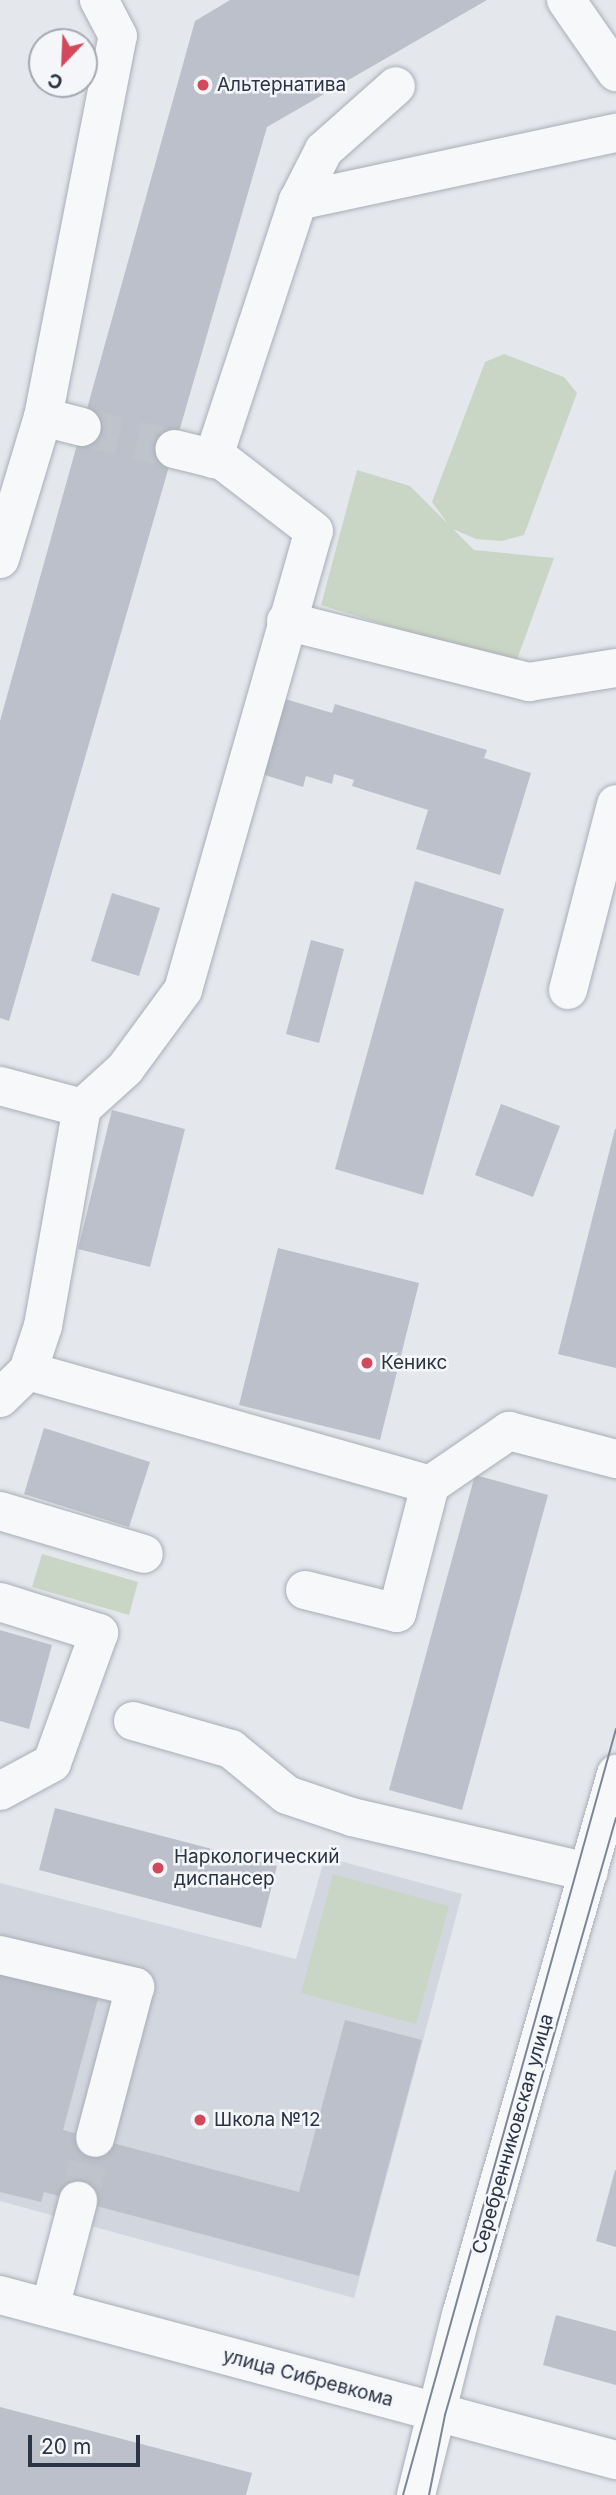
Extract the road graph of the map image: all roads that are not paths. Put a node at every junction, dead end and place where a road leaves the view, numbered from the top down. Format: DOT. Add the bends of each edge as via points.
graph roads {
  1 [pos="566,0"];
  2 [pos="112,4"];
  3 [pos="616,72"];
  4 [pos="396,86"];
  5 [pos="616,133"];
  6 [pos="298,201"];
  7 [pos="43,417"];
  8 [pos="82,427"];
  9 [pos="174,449"];
  10 [pos="213,459"];
  11 [pos="0,559"];
  12 [pos="286,621"];
  13 [pos="616,668"];
  14 [pos="616,804"];
  15 [pos="568,990"];
  16 [pos="0,1086"];
  17 [pos="82,1108"];
  18 [pos="28,1371"];
  19 [pos="0,1398"];
  20 [pos="616,1459"];
  21 [pos="430,1485"];
  22 [pos="0,1511"];
  23 [pos="144,1554"];
  24 [pos="305,1590"];
  25 [pos="0,1602"];
  26 [pos="133,1721"];
  27 [pos="616,1774"];
  28 [pos="0,1791"];
  29 [pos="610,1824"];
  30 [pos="589,1872"];
  31 [pos="0,1955"];
  32 [pos="95,2138"];
  33 [pos="78,2201"];
  34 [pos="0,2295"];
  35 [pos="50,2308"];
  36 [pos="435,2412"];
  37 [pos="616,2460"];
  38 [pos="416,2495"];
  1 -- 3 [label="street"];
  2 -- 7 [label="street" via="118,36"];
  4 -- 6 [label="street" via="324,150"];
  5 -- 6 [label="street"];
  6 -- 10 [label="street"];
  7 -- 8 [label="street"];
  7 -- 11 [label="street"];
  9 -- 10 [label="street"];
  10 -- 12 [label="street" via="314,531"];
  12 -- 13 [label="street" via="528,682"];
  12 -- 17 [label="street" via="183,990 125,1069"];
  14 -- 15 [label="street"];
  16 -- 17 [label="street"];
  17 -- 18 [label="street" via="43,1326"];
  18 -- 19 [label="street"];
  18 -- 21 [label="street"];
  20 -- 21 [label="street" via="509,1432"];
  21 -- 24 [label="street" via="397,1613"];
  22 -- 23 [label="street"];
  25 -- 28 [label="street" via="99,1633 52,1763"];
  26 -- 30 [label="street" via="231,1749 287,1795 352,1817"];
  27 -- 29 [label="street, Серебренниковская улица"];
  29 -- 30 [label="street, Серебренниковская улица"];
  30 -- 36 [label="street, Серебренниковская улица"];
  31 -- 32 [label="street" via="135,1987"];
  33 -- 35 [label="street"];
  34 -- 35 [label="street, улица Сибревкома"];
  35 -- 36 [label="street, улица Сибревкома"];
  36 -- 37 [label="street, улица Сибревкома"];
  36 -- 38 [label="street, Серебренниковская улица"];
}
